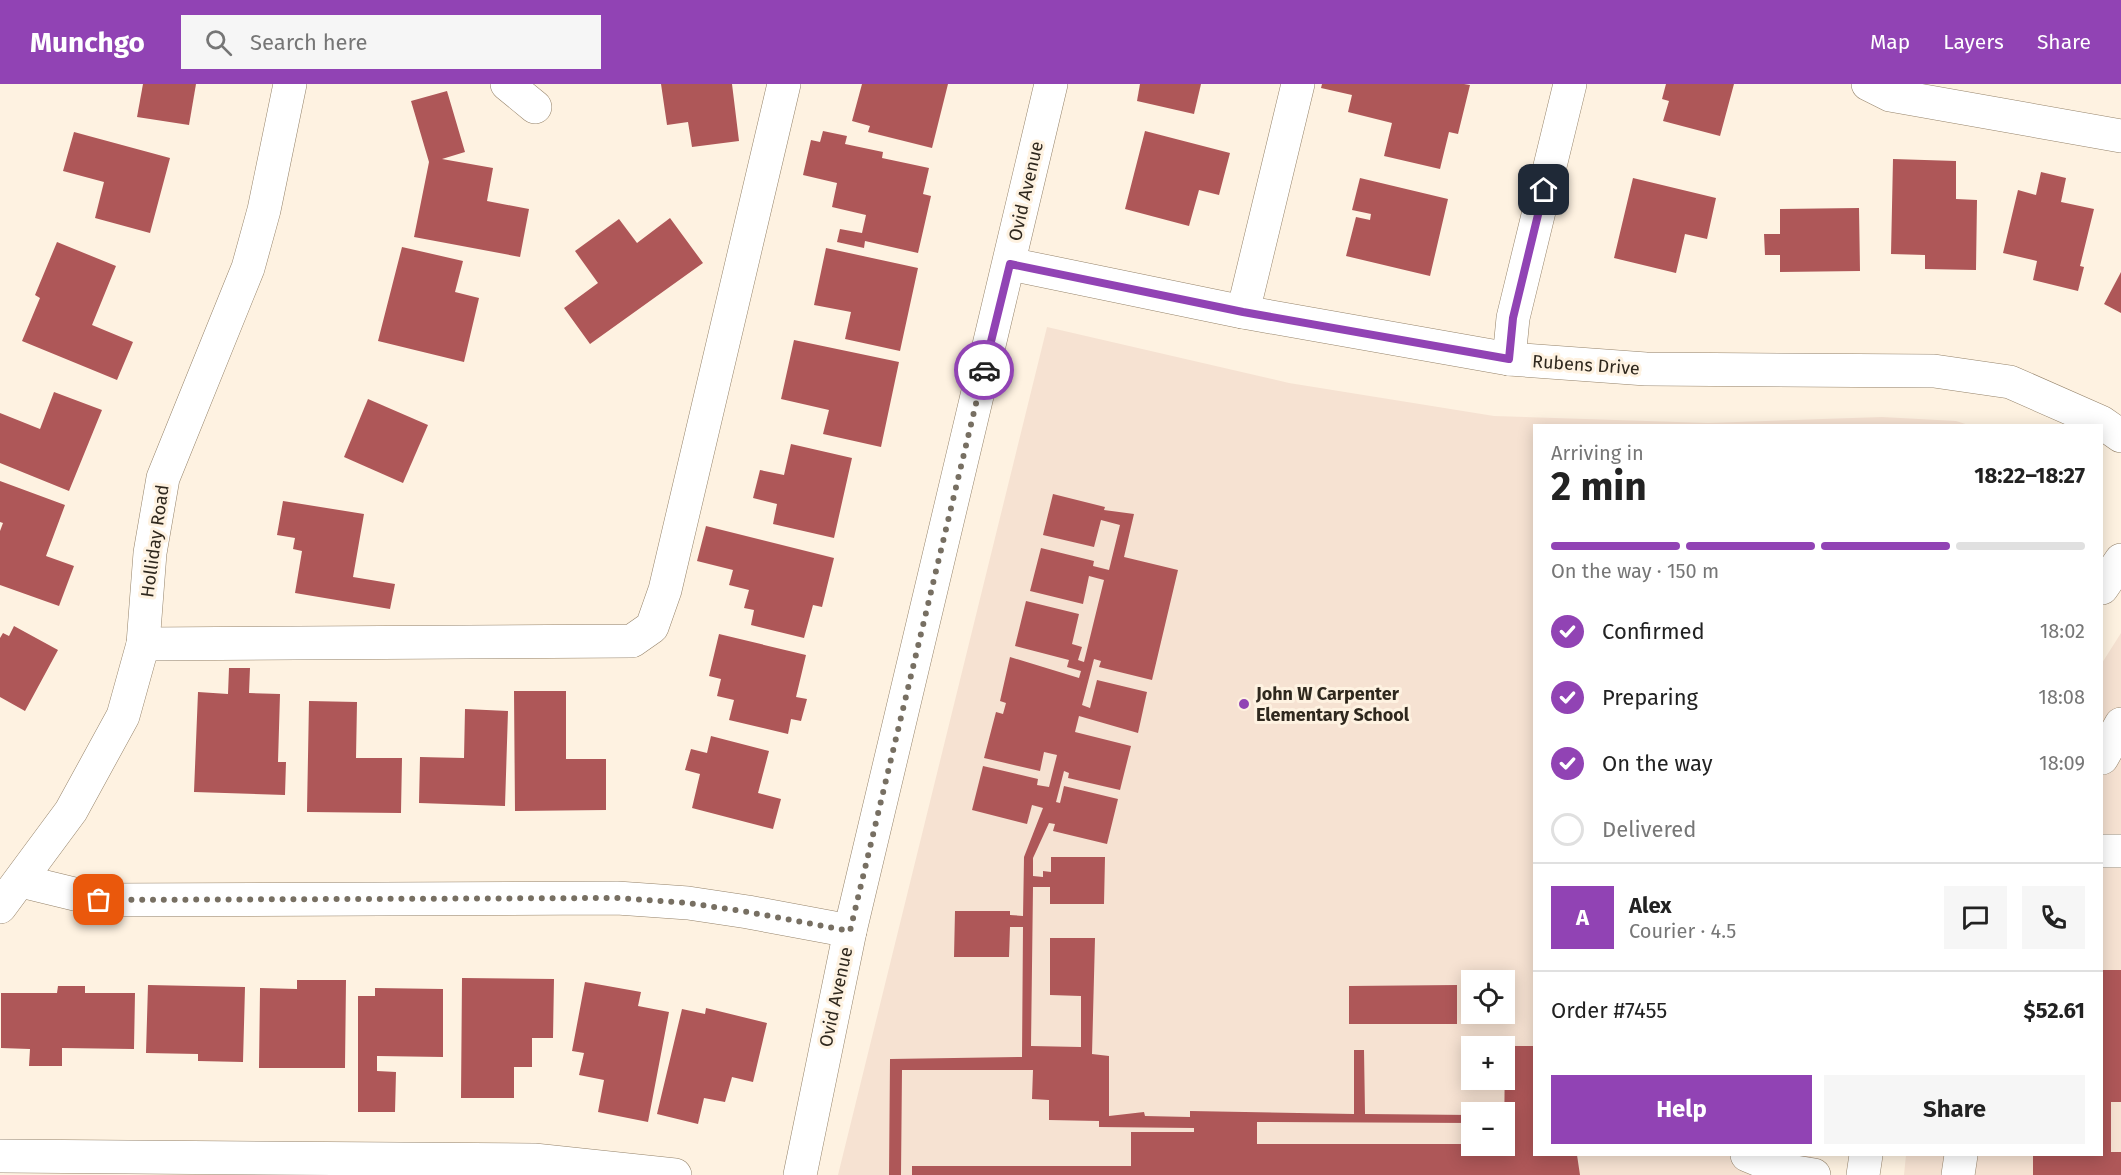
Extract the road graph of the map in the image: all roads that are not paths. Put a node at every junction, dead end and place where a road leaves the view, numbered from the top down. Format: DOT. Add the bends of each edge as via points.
graph roads {
  1 [pos="290,84"];
  2 [pos="507,84"];
  3 [pos="784,84"];
  4 [pos="1051,84"];
  5 [pos="1298,84"];
  6 [pos="1570,84"];
  7 [pos="1868,84"];
  8 [pos="535,107"];
  9 [pos="2121,136"];
  10 [pos="1010,264"];
  11 [pos="1243,312"];
  12 [pos="1509,359"];
  13 [pos="2121,436"];
  14 [pos="2121,560"];
  15 [pos="2103,587"];
  16 [pos="143,644"];
  17 [pos="2121,724"];
  18 [pos="2103,756"];
  19 [pos="2103,851"];
  20 [pos="2121,851"];
  21 [pos="21,881"];
  22 [pos="0,907"];
  23 [pos="850,931"];
  24 [pos="0,1156"];
  25 [pos="1749,1156"];
  26 [pos="1866,1156"];
  27 [pos="1961,1156"];
  28 [pos="675,1175"];
  29 [pos="800,1175"];
  30 [pos="1814,1175"];
  31 [pos="1863,1175"];
  32 [pos="1958,1175"];
  1 -- 16 [label="street, Holliday Road" via="248,268 163,478 150,553"];
  2 -- 8 [label="street"];
  3 -- 16 [label="street" via="665,590 652,627 632,641"];
  4 -- 10 [label="street, Ovid Avenue"];
  5 -- 11 [label="street"];
  6 -- 12 [label="street" via="1513,318"];
  7 -- 9 [label="street" via="1890,95"];
  10 -- 11 [label="street, Rubens Drive"];
  10 -- 23 [label="street, Ovid Avenue"];
  11 -- 12 [label="street, Rubens Drive"];
  12 -- 13 [label="street, Rubens Drive" via="1646,369 1934,371 2010,382 2101,422"];
  14 -- 15 [label="street"];
  16 -- 21 [label="street, Holliday Road" via="123,716 71,811"];
  17 -- 18 [label="street"];
  19 -- 20 [label="street"];
  21 -- 22 [label="street, Holliday Road"];
  21 -- 23 [label="street" via="99,900 617,898 688,903"];
  23 -- 29 [label="street, Ovid Avenue"];
  24 -- 28 [label="street" via="534,1160"];
  25 -- 30 [label="street" via="1783,1170"];
  26 -- 31 [label="street"];
  27 -- 32 [label="street"];
}
